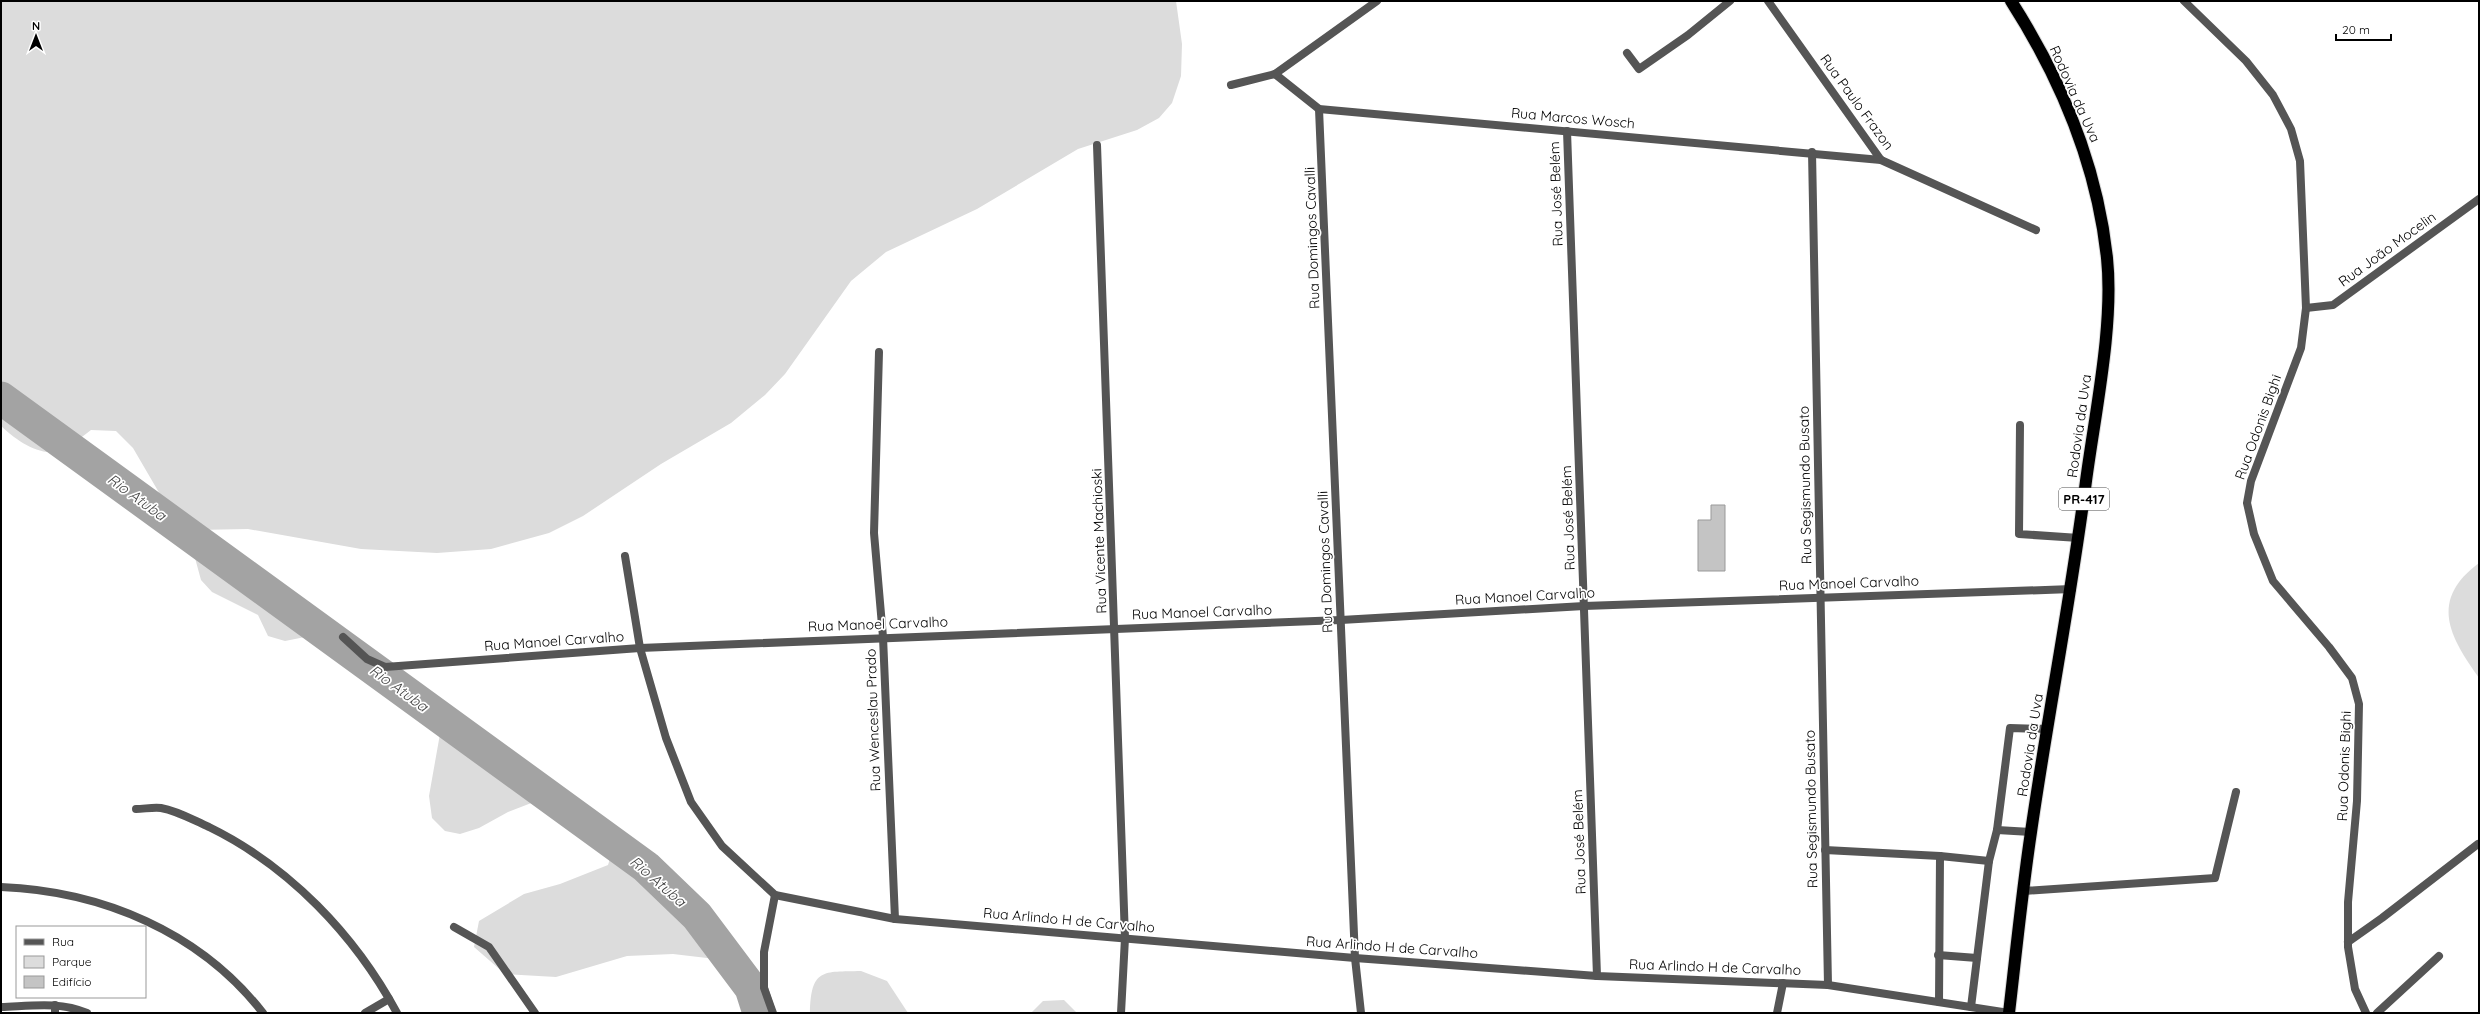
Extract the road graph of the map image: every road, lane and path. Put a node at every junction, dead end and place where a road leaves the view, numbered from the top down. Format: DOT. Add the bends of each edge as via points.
graph roads {
  1 [pos="1377,1"];
  2 [pos="1730,1"];
  3 [pos="1768,1"];
  4 [pos="2011,1"];
  5 [pos="2184,1"];
  6 [pos="1627,53"];
  7 [pos="1275,74"];
  8 [pos="1231,85"];
  9 [pos="1319,109"];
  10 [pos="1567,131"];
  11 [pos="1097,144"];
  12 [pos="1812,152"];
  13 [pos="1881,160"];
  14 [pos="2479,199"];
  15 [pos="2036,230"];
  16 [pos="2306,308"];
  17 [pos="879,352"];
  18 [pos="2020,425"];
  19 [pos="2079,538"];
  20 [pos="625,556"];
  21 [pos="2072,589"];
  22 [pos="1820,597"];
  23 [pos="1584,606"];
  24 [pos="1340,620"];
  25 [pos="1115,628"];
  26 [pos="343,637"];
  27 [pos="883,637"];
  28 [pos="640,648"];
  29 [pos="2048,729"];
  30 [pos="2236,792"];
  31 [pos="136,809"];
  32 [pos="1997,830"];
  33 [pos="2031,832"];
  34 [pos="2478,844"];
  35 [pos="1825,850"];
  36 [pos="1940,856"];
  37 [pos="1989,861"];
  38 [pos="1,887"];
  39 [pos="2024,891"];
  40 [pos="775,895"];
  41 [pos="895,919"];
  42 [pos="454,927"];
  43 [pos="1125,938"];
  44 [pos="2348,942"];
  45 [pos="1938,955"];
  46 [pos="2439,956"];
  47 [pos="1355,958"];
  48 [pos="1977,958"];
  49 [pos="1597,976"];
  50 [pos="1783,983"];
  51 [pos="1828,984"];
  52 [pos="389,999"];
  53 [pos="1939,1002"];
  54 [pos="1,1007"];
  55 [pos="55,1009"];
  56 [pos="1971,1010"];
  57 [pos="87,1013"];
  58 [pos="263,1013"];
  59 [pos="366,1013"];
  60 [pos="397,1013"];
  61 [pos="535,1013"];
  62 [pos="773,1013"];
  63 [pos="1121,1013"];
  64 [pos="1360,1013"];
  65 [pos="1777,1013"];
  66 [pos="2009,1013"];
  67 [pos="2366,1013"];
  68 [pos="2377,1013"];
  1 -- 7 [label="street"];
  2 -- 6 [label="street" via="1688,35 1639,69"];
  3 -- 13 [label="street, Rua Paulo Frazon"];
  4 -- 19 [label="highway, Rodovia da Uva / PR-417" via="2029,29 2080,134 2096,190 2107,259 2107,326"];
  5 -- 16 [label="street, Rua Odonis Bighi" via="2246,62 2274,95 2291,129 2300,161"];
  7 -- 8 [label="street"];
  7 -- 9 [label="street"];
  9 -- 10 [label="street, Rua Marcos Wosch"];
  9 -- 24 [label="street, Rua Domingos Cavalli"];
  10 -- 12 [label="street, Rua Marcos Wosch"];
  10 -- 23 [label="street, Rua José Belém"];
  11 -- 25 [label="street, Rua Vicente Machioski"];
  12 -- 13 [label="street, Rua Marcos Wosch"];
  12 -- 22 [label="street, Rua Segismundo Busato"];
  13 -- 15 [label="street, Rua Paulo Frazon"];
  14 -- 16 [label="street, Rua João Mocelin" via="2333,305"];
  16 -- 44 [label="street, Rua Odonis Bighi" via="2301,348 2251,481 2247,502 2254,534 2273,581 2352,678 2359,704 2357,800 2348,902"];
  17 -- 27 [label="street, Rua Wenceslau Prado" via="874,534"];
  18 -- 19 [label="street" via="2019,534"];
  19 -- 21 [label="highway, Rodovia da Uva / PR-417"];
  20 -- 28 [label="street"];
  21 -- 22 [label="street, Rua Manoel Carvalho"];
  21 -- 29 [label="highway, Rodovia da Uva / PR-417"];
  22 -- 23 [label="street, Rua Manoel Carvalho"];
  22 -- 35 [label="street, Rua Segismundo Busato"];
  23 -- 24 [label="street, Rua Manoel Carvalho"];
  23 -- 49 [label="street, Rua José Belém"];
  24 -- 25 [label="street, Rua Manoel Carvalho"];
  24 -- 47 [label="street, Rua Domingos Cavalli"];
  25 -- 27 [label="street, Rua Manoel Carvalho"];
  25 -- 43 [label="street, Rua Vicente Machioski"];
  26 -- 28 [label="street, Rua Manoel Carvalho" via="367,659 385,667"];
  27 -- 28 [label="street, Rua Manoel Carvalho"];
  27 -- 41 [label="street, Rua Wenceslau Prado"];
  28 -- 40 [label="street" via="666,738 691,802 722,846"];
  29 -- 32 [label="street" via="2010,728"];
  29 -- 33 [label="highway, Rodovia da Uva / PR-417"];
  30 -- 39 [label="street" via="2215,878"];
  31 -- 52 [label="street" via="160,808 184,815 231,840 287,878 344,935 369,967"];
  32 -- 33 [label="street"];
  32 -- 37 [label="street"];
  33 -- 39 [label="highway, Rodovia da Uva / PR-417"];
  34 -- 44 [label="street"];
  35 -- 36 [label="street"];
  35 -- 51 [label="street, Rua Segismundo Busato"];
  36 -- 37 [label="street"];
  36 -- 45 [label="street"];
  37 -- 48 [label="street"];
  38 -- 58 [label="street" via="80,897 138,917 178,938 215,964"];
  39 -- 66 [label="highway, Rodovia da Uva / PR-417"];
  40 -- 41 [label="street, Rua Arlindo H de Carvalho"];
  40 -- 62 [label="street" via="764,952 764,988"];
  41 -- 43 [label="street, Rua Arlindo H de Carvalho"];
  42 -- 61 [label="street" via="489,947"];
  43 -- 47 [label="street, Rua Arlindo H de Carvalho"];
  43 -- 63 [label="street, Rua Vicente Machioski"];
  44 -- 67 [label="street, Rua Odonis Bighi" via="2355,989"];
  45 -- 48 [label="street"];
  45 -- 53 [label="street"];
  46 -- 68 [label="street"];
  47 -- 49 [label="street, Rua Arlindo H de Carvalho"];
  47 -- 64 [label="street, Rua Domingos Cavalli"];
  48 -- 56 [label="street"];
  49 -- 50 [label="street, Rua Arlindo H de Carvalho"];
  50 -- 51 [label="street, Rua Arlindo H de Carvalho"];
  50 -- 65 [label="street"];
  51 -- 53 [label="street, Rua Arlindo H de Carvalho"];
  52 -- 59 [label="street"];
  52 -- 60 [label="street"];
  53 -- 56 [label="street, Rua Arlindo H de Carvalho"];
  54 -- 55 [label="street"];
  55 -- 57 [label="street" via="74,1007"];
  56 -- 66 [label="street, Rua Arlindo H de Carvalho"];
}
